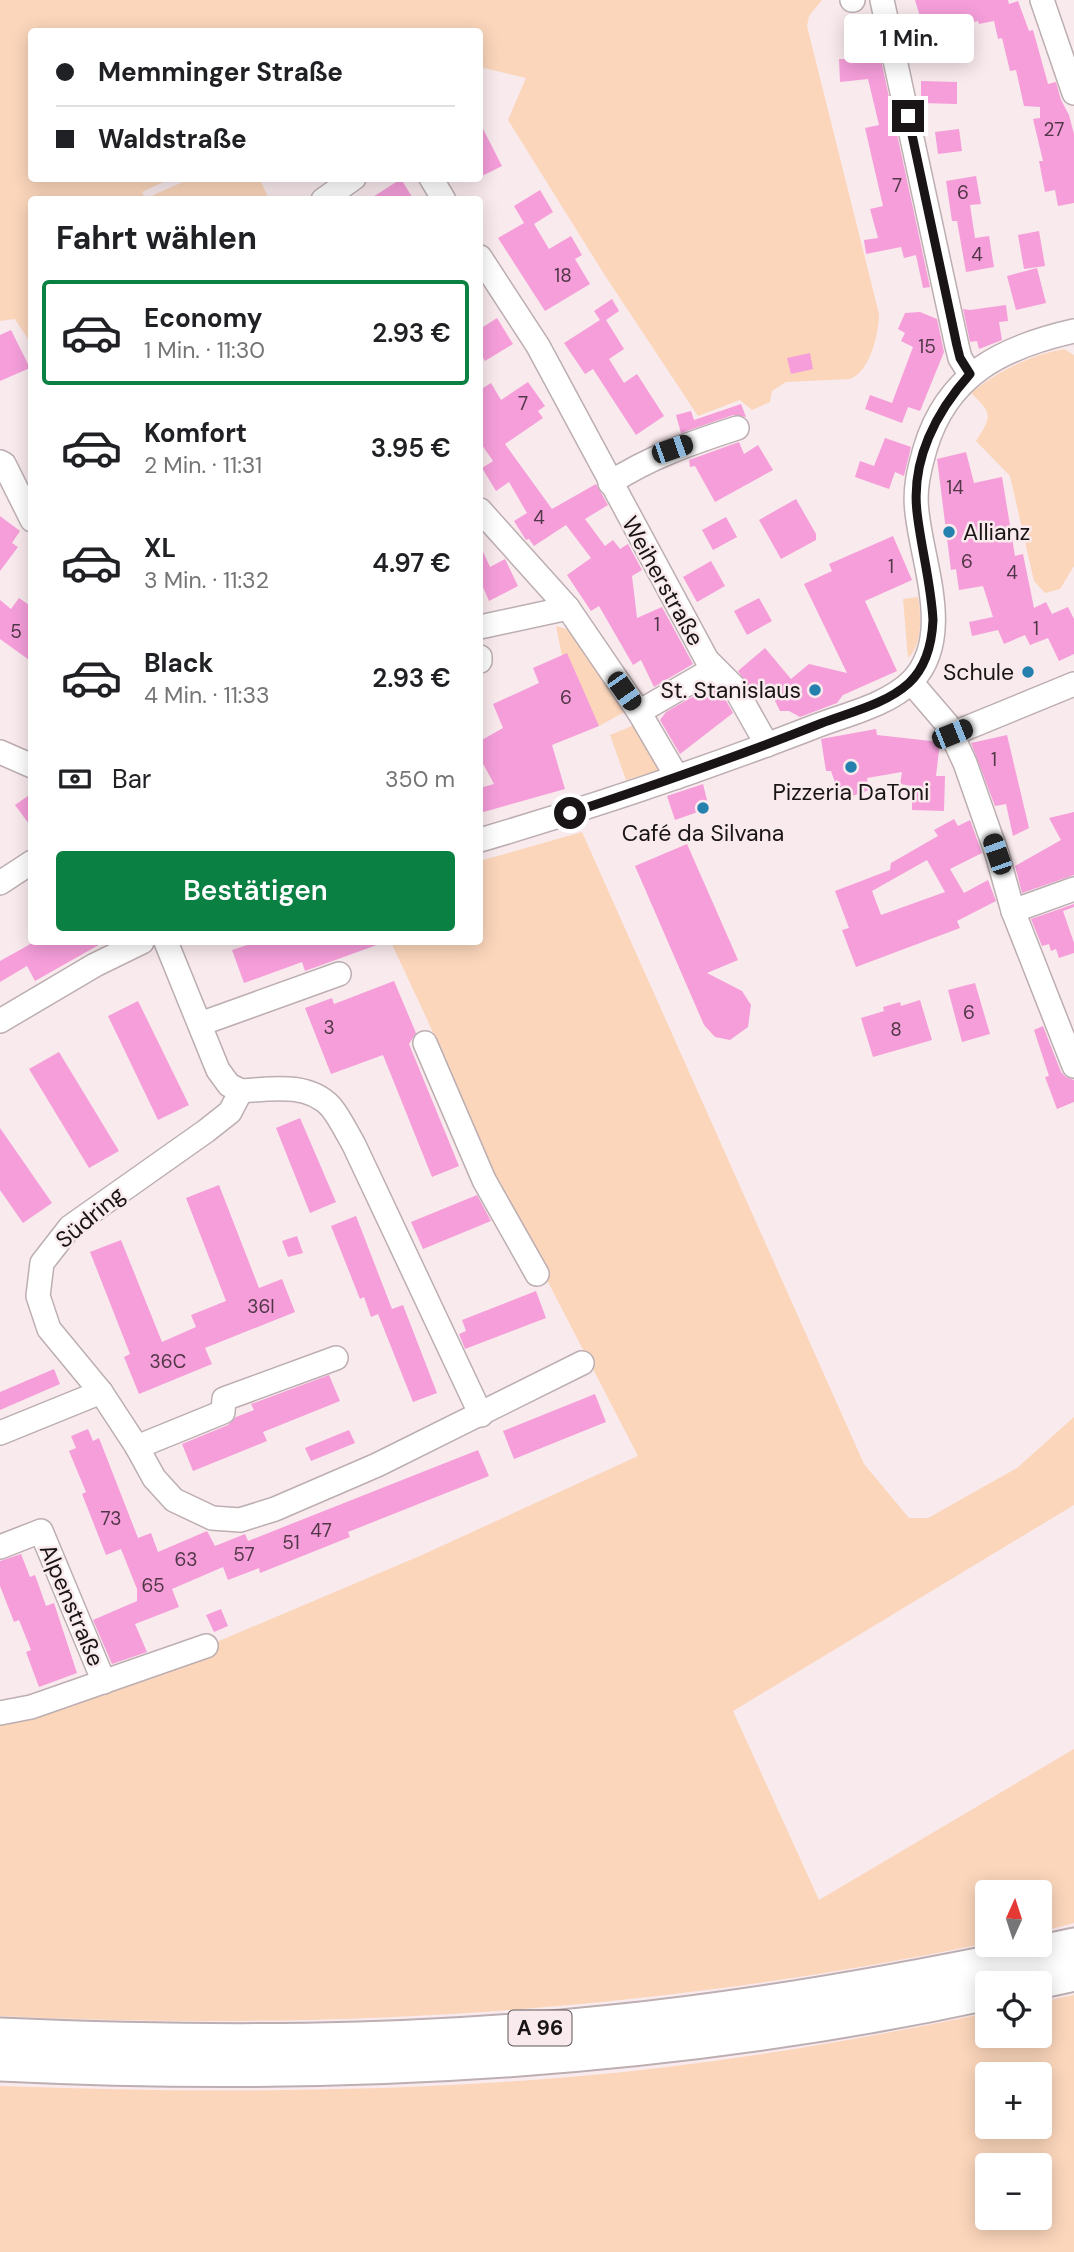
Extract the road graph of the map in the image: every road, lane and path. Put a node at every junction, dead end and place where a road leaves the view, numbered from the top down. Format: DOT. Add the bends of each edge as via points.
graph roads {
  1 [pos="882,0"];
  2 [pos="1042,0"];
  3 [pos="1074,93"];
  4 [pos="348,182"];
  5 [pos="329,196"];
  6 [pos="483,262"];
  7 [pos="1074,331"];
  8 [pos="970,374"];
  9 [pos="737,428"];
  10 [pos="1,466"];
  11 [pos="610,483"];
  12 [pos="28,513"];
  13 [pos="483,513"];
  14 [pos="568,608"];
  15 [pos="483,626"];
  16 [pos="713,669"];
  17 [pos="911,682"];
  18 [pos="1074,684"];
  19 [pos="639,712"];
  20 [pos="952,734"];
  21 [pos="766,745"];
  22 [pos="0,752"];
  23 [pos="28,764"];
  24 [pos="677,777"];
  25 [pos="483,839"];
  26 [pos="28,865"];
  27 [pos="0,883"];
  28 [pos="1074,890"];
  29 [pos="1013,911"];
  30 [pos="136,945"];
  31 [pos="167,945"];
  32 [pos="339,974"];
  33 [pos="0,1021"];
  34 [pos="200,1024"];
  35 [pos="425,1043"];
  36 [pos="1074,1066"];
  37 [pos="241,1091"];
  38 [pos="537,1275"];
  39 [pos="336,1358"];
  40 [pos="582,1363"];
  41 [pos="102,1392"];
  42 [pos="481,1415"];
  43 [pos="0,1433"];
  44 [pos="137,1447"];
  45 [pos="0,1547"];
  46 [pos="206,1646"];
  47 [pos="104,1682"];
  48 [pos="0,1713"];
  49 [pos="1074,1945"];
  50 [pos="1074,1974"];
  51 [pos="1052,1979"];
  52 [pos="975,1996"];
  53 [pos="0,2035"];
  54 [pos="0,2064"];
  1 -- 8 [label="street" via="957,346"];
  2 -- 3 [label="street"];
  4 -- 5 [label="street"];
  6 -- 11 [label="street, Weiherstraße" via="538,346"];
  7 -- 8 [label="street" via="1005,354"];
  8 -- 17 [label="street" via="934,423 919,472 917,512 933,620 925,661"];
  9 -- 11 [label="street" via="672,449"];
  10 -- 12 [label="street"];
  11 -- 16 [label="street, Weiherstraße"];
  13 -- 14 [label="street"];
  14 -- 15 [label="street"];
  14 -- 19 [label="street"];
  16 -- 19 [label="street"];
  16 -- 21 [label="street, Weiherstraße" via="735,688"];
  17 -- 20 [label="street"];
  17 -- 21 [label="street" via="891,696"];
  18 -- 20 [label="street"];
  19 -- 24 [label="street"];
  20 -- 29 [label="street" via="993,842"];
  21 -- 24 [label="street"];
  22 -- 23 [label="street"];
  24 -- 25 [label="street"];
  26 -- 27 [label="street"];
  28 -- 29 [label="street"];
  29 -- 36 [label="street"];
  30 -- 33 [label="street"];
  31 -- 34 [label="street"];
  32 -- 34 [label="street"];
  34 -- 37 [label="street" via="218,1070 229,1085"];
  35 -- 38 [label="street" via="484,1180"];
  37 -- 41 [label="street, Südring" via="230,1112 70,1227 42,1263 38,1296 49,1329"];
  37 -- 42 [label="street" via="313,1092 331,1107 354,1145"];
  39 -- 44 [label="street" via="224,1399 223,1412"];
  40 -- 42 [label="street, Südring"];
  41 -- 43 [label="street"];
  41 -- 44 [label="street, Südring"];
  42 -- 44 [label="street, Südring" via="377,1465 240,1520 212,1518 174,1500 154,1478"];
  45 -- 47 [label="street, Alpenstraße" via="41,1531"];
  46 -- 47 [label="street, Alpenstraße"];
  47 -- 48 [label="street, Alpenstraße"];
  49 -- 53 [label="highway, A 96" via="745,2006 485,2033 324,2041 154,2042"];
  50 -- 51 [label="highway"];
  52 -- 54 [label="highway, A 96" via="728,2038 419,2066 236,2070"];
}
